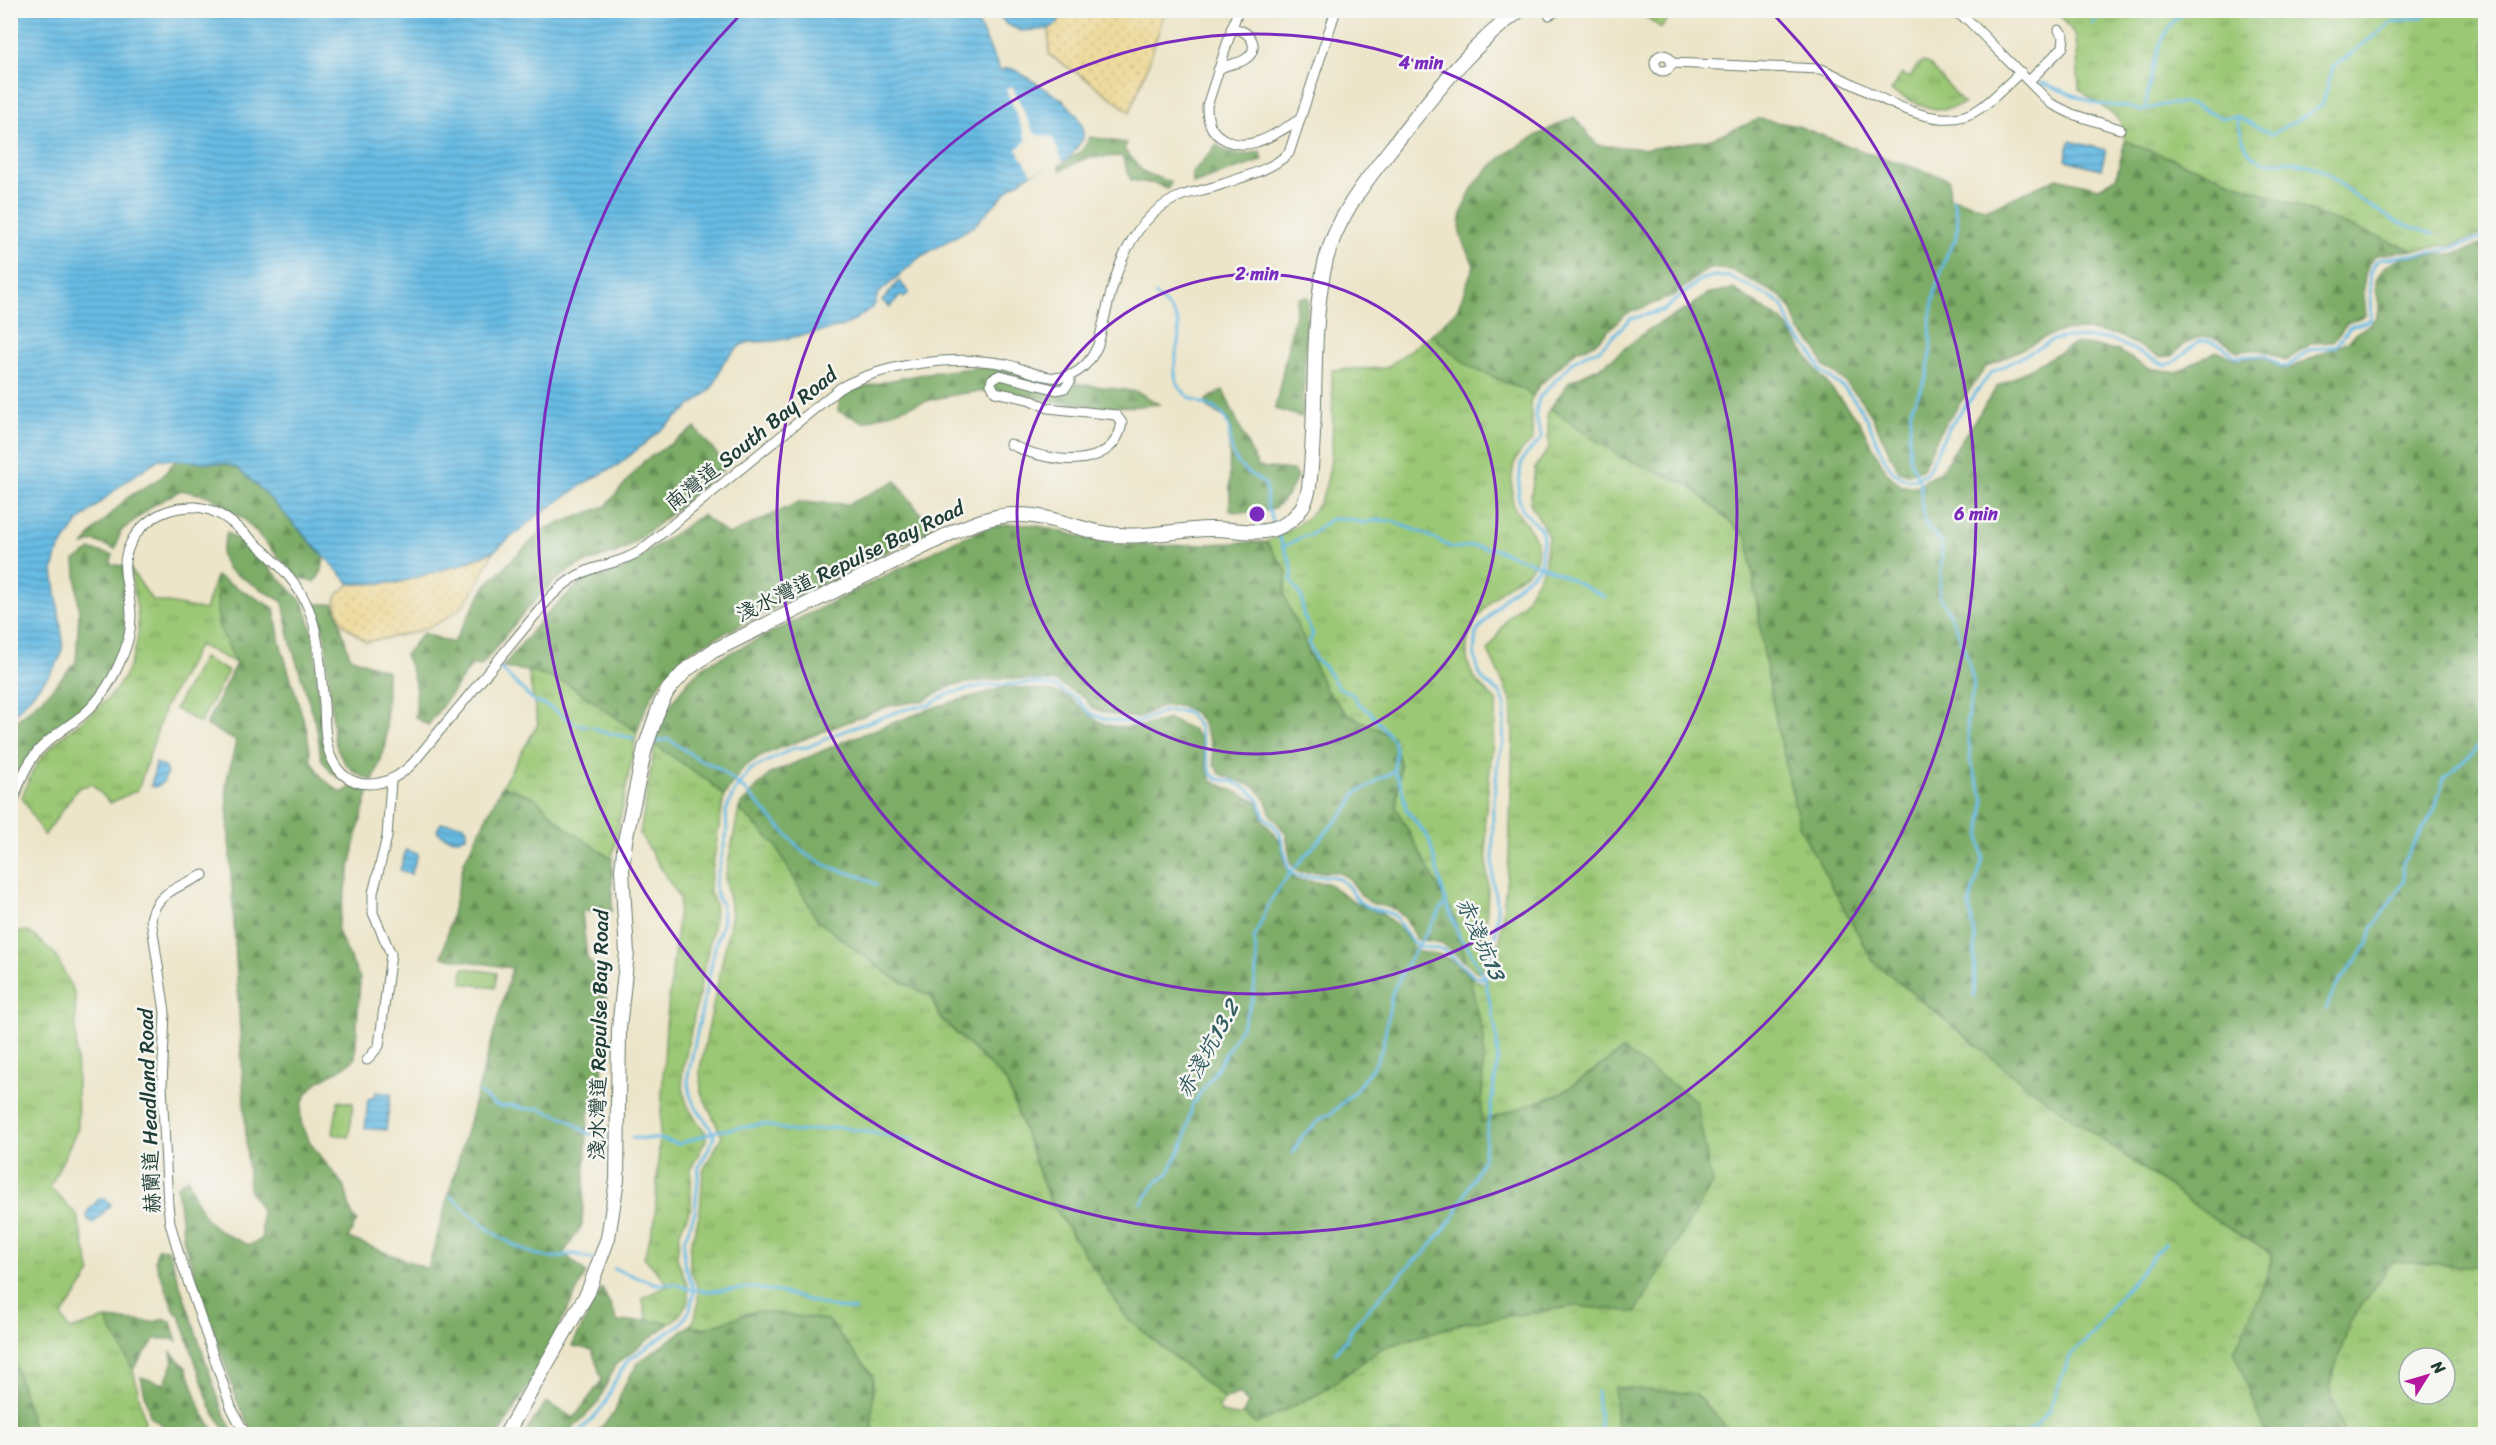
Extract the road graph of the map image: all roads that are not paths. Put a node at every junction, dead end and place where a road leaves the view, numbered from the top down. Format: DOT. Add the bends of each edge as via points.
graph roads {
  1 [pos="1238,10"];
  2 [pos="1336,10"];
  3 [pos="1520,10"];
  4 [pos="1951,10"];
  5 [pos="1231,29"];
  6 [pos="2060,30"];
  7 [pos="1671,63"];
  8 [pos="1218,70"];
  9 [pos="2021,72"];
  10 [pos="2029,81"];
  11 [pos="1299,120"];
  12 [pos="2120,129"];
  13 [pos="1070,375"];
  14 [pos="1010,444"];
  15 [pos="392,780"];
  16 [pos="10,810"];
  17 [pos="203,875"];
  18 [pos="367,1060"];
  19 [pos="245,1434"];
  20 [pos="506,1434"];
  1 -- 5 [label="street"];
  2 -- 11 [label="street"];
  3 -- 20 [label="main road, 淺水灣道 Repulse Bay Road" via="1486,38 1438,89 1356,193 1336,231 1325,262 1319,301 1309,487 1302,507 1289,521 1261,531 1203,529 1142,536 1100,533 1025,515 987,519 713,651 691,666 668,690 648,736 624,850 627,953 620,1018 617,1180 611,1228 588,1292"];
  4 -- 9 [label="street" via="1968,20"];
  5 -- 8 [label="street"];
  5 -- 8 [label="street" via="1247,32 1253,46 1245,60"];
  6 -- 10 [label="street" via="2064,36 2062,47"];
  7 -- 9 [label="street" via="1821,69 1918,115 1946,120 1979,109"];
  8 -- 11 [label="street" via="1207,117 1213,131 1227,141 1252,144"];
  9 -- 10 [label="street"];
  10 -- 12 [label="street" via="2059,109"];
  11 -- 13 [label="street" via="1289,153 1279,162 1183,196 1144,225 1121,260 1092,358 1083,369"];
  13 -- 14 [label="street" via="1068,386 1057,390 1000,375 991,384 995,392 1048,408 1116,415 1122,423 1113,446 1092,456 1060,459 1029,453"];
  13 -- 15 [label="street, 南灣道 South Bay Road" via="1051,377 1005,364 933,362 872,374 840,388 640,551 582,573 562,586 413,763"];
  15 -- 16 [label="street" via="375,785 361,783 345,775 333,761 316,630 296,583 226,518 207,509 186,507 154,517 134,538 125,564 131,616 121,661 89,708 35,755 22,776"];
  15 -- 18 [label="street" via="387,837 373,893 373,913 391,954 379,1046"];
  17 -- 19 [label="street, 赫蘭道 Headland Road" via="160,898 151,918 165,1012 162,1086 168,1205 180,1258 231,1407"];
}
